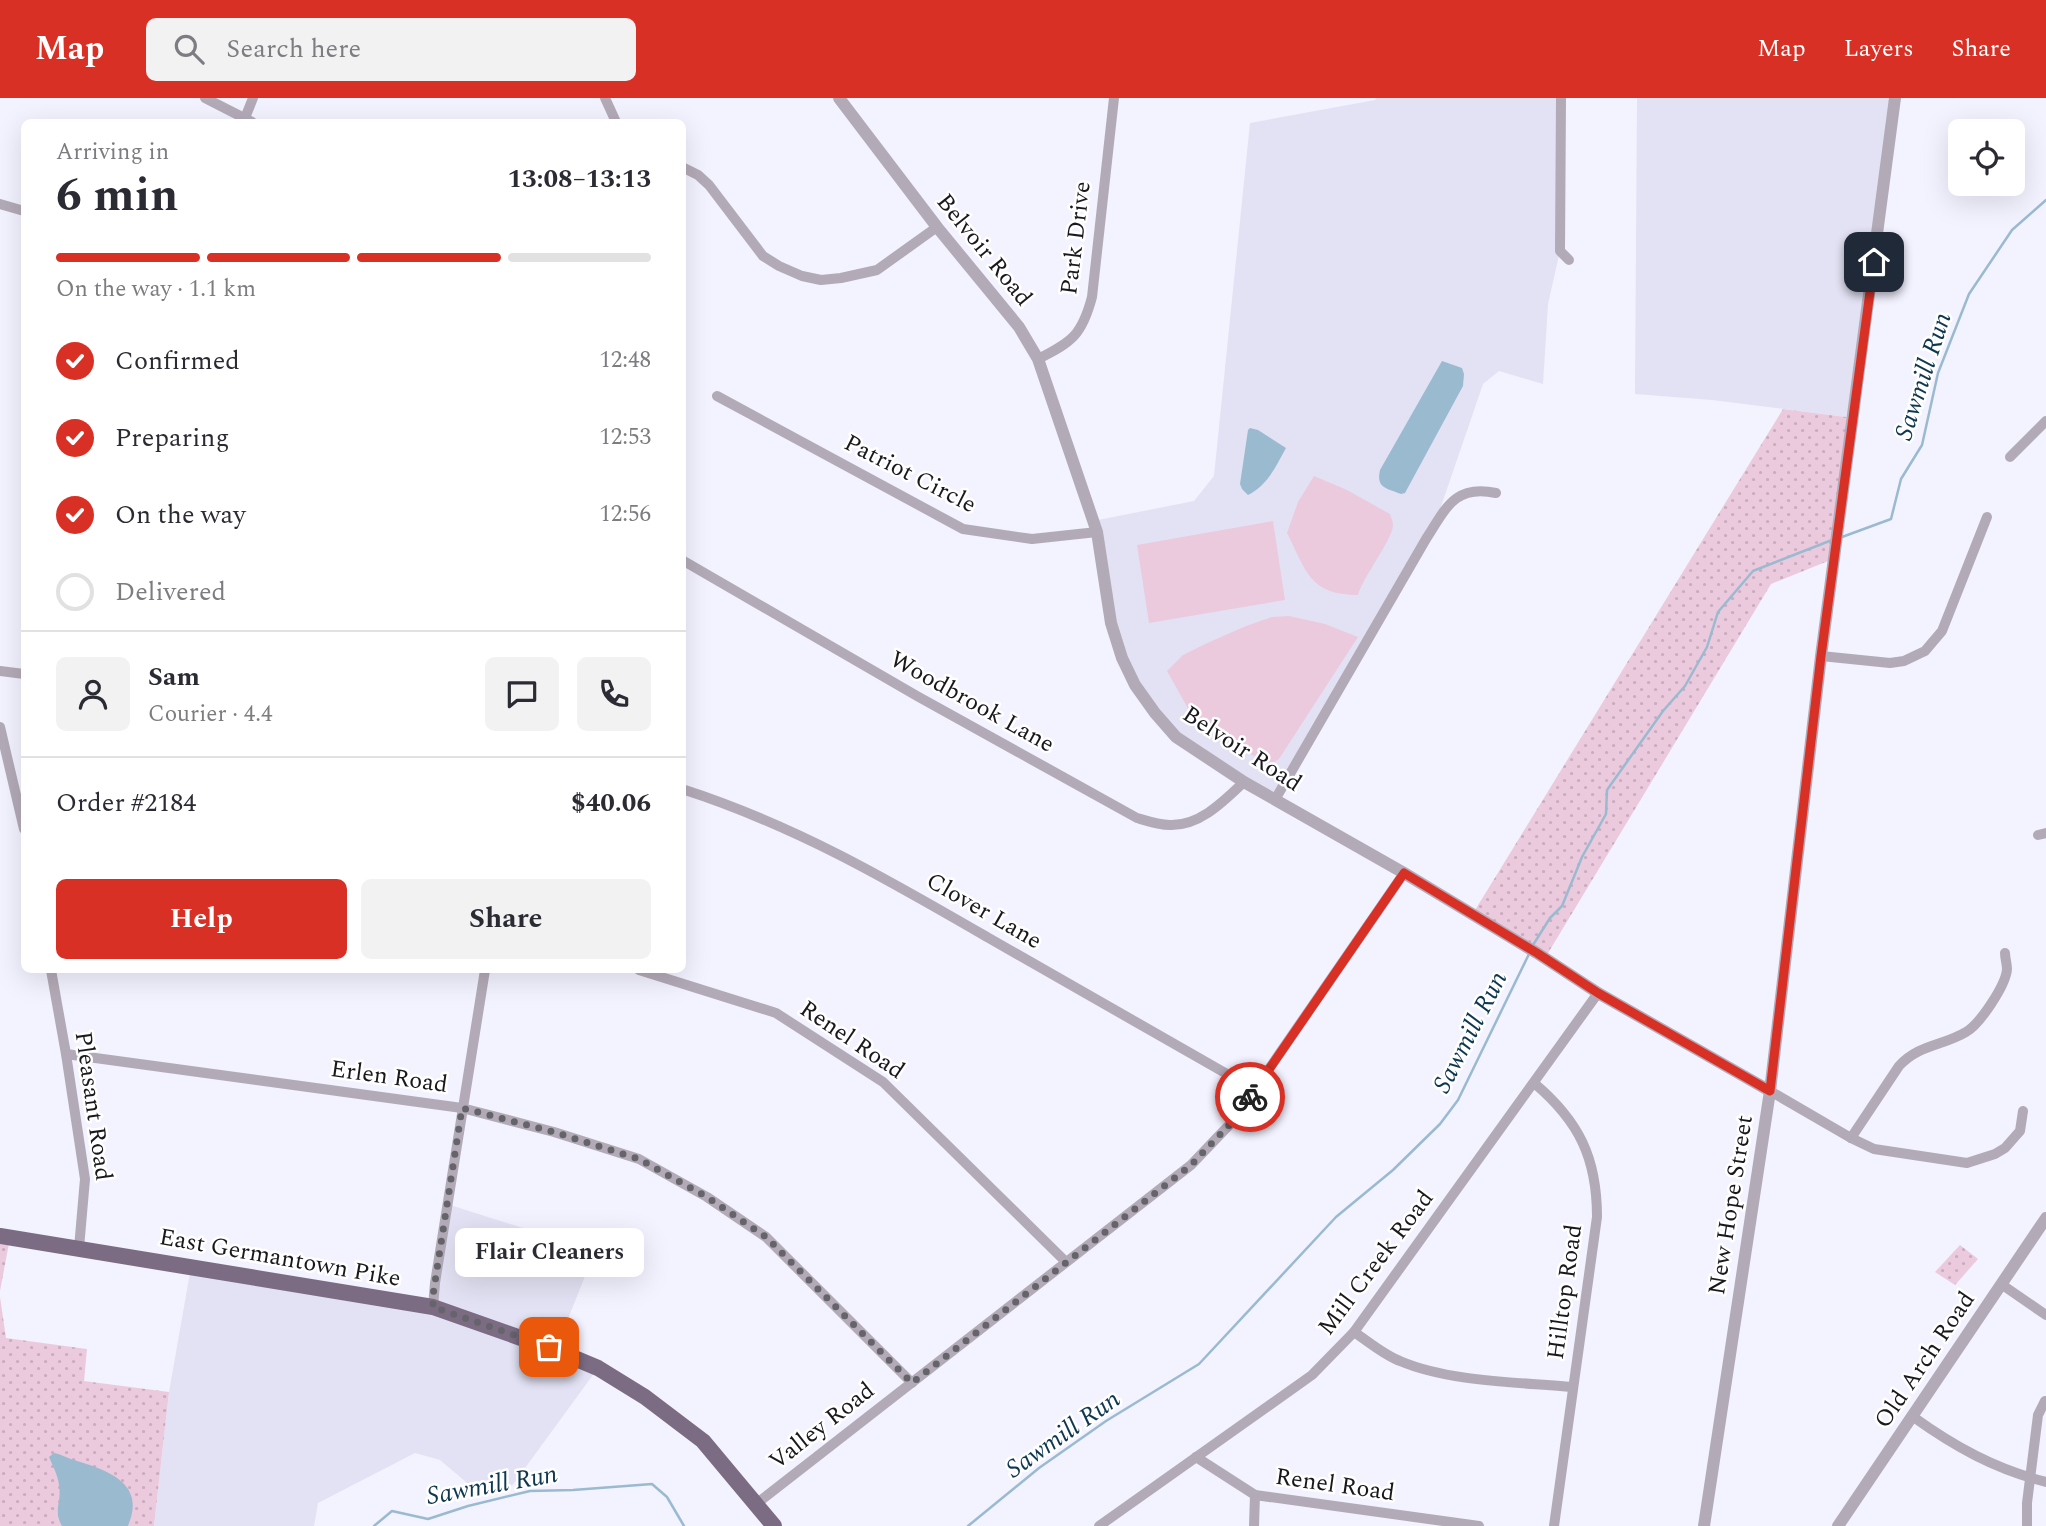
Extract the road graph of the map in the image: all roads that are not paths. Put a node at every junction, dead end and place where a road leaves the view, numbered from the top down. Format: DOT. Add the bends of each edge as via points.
graph roads {
  1 [pos="205,98"];
  2 [pos="253,98"];
  3 [pos="605,98"];
  4 [pos="839,98"];
  5 [pos="1114,98"];
  6 [pos="1561,98"];
  7 [pos="1895,98"];
  8 [pos="247,119"];
  9 [pos="249,119"];
  10 [pos="615,119"];
  11 [pos="686,169"];
  12 [pos="0,204"];
  13 [pos="21,210"];
  14 [pos="937,227"];
  15 [pos="1569,260"];
  16 [pos="1038,359"];
  17 [pos="717,396"];
  18 [pos="2046,421"];
  19 [pos="2010,457"];
  20 [pos="1496,493"];
  21 [pos="1987,517"];
  22 [pos="1097,532"];
  23 [pos="686,562"];
  24 [pos="1821,656"];
  25 [pos="0,671"];
  26 [pos="21,674"];
  27 [pos="0,727"];
  28 [pos="1244,782"];
  29 [pos="686,790"];
  30 [pos="1276,798"];
  31 [pos="21,816"];
  32 [pos="1404,873"];
  33 [pos="2005,953"];
  34 [pos="52,973"];
  35 [pos="484,973"];
  36 [pos="649,973"];
  37 [pos="1598,993"];
  38 [pos="66,1054"];
  39 [pos="1534,1083"];
  40 [pos="1255,1090"];
  41 [pos="1770,1091"];
  42 [pos="462,1108"];
  43 [pos="2023,1111"];
  44 [pos="1851,1138"];
  45 [pos="2046,1218"];
  46 [pos="0,1236"];
  47 [pos="79,1248"];
  48 [pos="1066,1262"];
  49 [pos="2001,1284"];
  50 [pos="433,1307"];
  51 [pos="2046,1315"];
  52 [pos="1354,1332"];
  53 [pos="912,1383"];
  54 [pos="1572,1387"];
  55 [pos="2045,1401"];
  56 [pos="1912,1416"];
  57 [pos="1196,1457"];
  58 [pos="2031,1478"];
  59 [pos="2046,1482"];
  60 [pos="1255,1495"];
  61 [pos="756,1504"];
  62 [pos="1406,1521"];
  63 [pos="774,1526"];
  64 [pos="1099,1526"];
  65 [pos="1254,1526"];
  66 [pos="1479,1526"];
  67 [pos="1554,1526"];
  68 [pos="1704,1526"];
  69 [pos="1838,1526"];
  70 [pos="2027,1526"];
  1 -- 8 [label="street"];
  2 -- 9 [label="street"];
  3 -- 10 [label="street"];
  4 -- 14 [label="street, Belvoir Road"];
  5 -- 16 [label="street, Park Drive" via="1087,317 1070,340"];
  6 -- 15 [label="street" via="1560,251"];
  7 -- 24 [label="street, New Hope Street"];
  11 -- 14 [label="street" via="709,185 763,256 802,276 821,280 877,270"];
  12 -- 13 [label="street"];
  14 -- 16 [label="street, Belvoir Road" via="1019,327"];
  16 -- 22 [label="street, Belvoir Road"];
  17 -- 22 [label="street, Patriot Circle" via="963,529 1032,540"];
  18 -- 19 [label="street"];
  20 -- 30 [label="street" via="1467,492 1445,510"];
  21 -- 24 [label="street" via="1942,631 1925,651 1890,663"];
  22 -- 28 [label="street, Belvoir Road" via="1111,624 1135,685 1176,737"];
  23 -- 28 [label="street, Woodbrook Lane" via="1137,818 1169,825 1187,823 1219,806"];
  24 -- 41 [label="street, New Hope Street"];
  25 -- 26 [label="street"];
  27 -- 31 [label="street"];
  28 -- 30 [label="street, Belvoir Road"];
  29 -- 40 [label="street, Clover Lane" via="800,834 868,869"];
  30 -- 32 [label="street, Belvoir Road"];
  32 -- 37 [label="street, Belvoir Road"];
  32 -- 40 [label="street, Valley Road"];
  33 -- 44 [label="street" via="2007,970 1981,1018 1968,1031 1909,1055"];
  34 -- 38 [label="street, Pleasant Road"];
  35 -- 42 [label="street"];
  36 -- 48 [label="street, Renel Road" via="776,1013 883,1082"];
  37 -- 39 [label="street, Mill Creek Road"];
  37 -- 41 [label="street, Belvoir Road"];
  38 -- 42 [label="street, Erlen Road"];
  38 -- 47 [label="street, Pleasant Road" via="85,1180"];
  39 -- 52 [label="street, Mill Creek Road"];
  39 -- 54 [label="street, Hilltop Road" via="1555,1101 1581,1139 1592,1163 1597,1192"];
  40 -- 48 [label="street, Valley Road" via="1191,1165"];
  41 -- 44 [label="street"];
  41 -- 68 [label="street, New Hope Street"];
  42 -- 50 [label="street"];
  42 -- 53 [label="street, Erlen Road" via="639,1159 707,1197 766,1237"];
  43 -- 44 [label="street" via="2020,1131 2005,1148 1967,1163 1874,1149"];
  45 -- 49 [label="street, Old Arch Road"];
  46 -- 47 [label="main road, East Germantown Pike"];
  47 -- 50 [label="main road, East Germantown Pike"];
  48 -- 53 [label="street, Valley Road"];
  49 -- 51 [label="street"];
  49 -- 56 [label="street, Old Arch Road"];
  50 -- 61 [label="main road, East Germantown Pike" via="598,1368 645,1396 703,1441"];
  52 -- 54 [label="street" via="1399,1361 1419,1367 1472,1378"];
  52 -- 57 [label="street, Mill Creek Road" via="1312,1375"];
  53 -- 61 [label="street, Valley Road"];
  54 -- 67 [label="street, Hilltop Road"];
  55 -- 58 [label="street" via="2038,1415"];
  56 -- 58 [label="street" via="1963,1450"];
  56 -- 69 [label="street, Old Arch Road"];
  57 -- 60 [label="street, Renel Road"];
  57 -- 64 [label="street, Mill Creek Road"];
  58 -- 59 [label="street"];
  58 -- 70 [label="street"];
  60 -- 62 [label="street, Renel Road"];
  60 -- 65 [label="street"];
  61 -- 63 [label="main road, East Germantown Pike"];
  62 -- 66 [label="street, Renel Road"];
}
